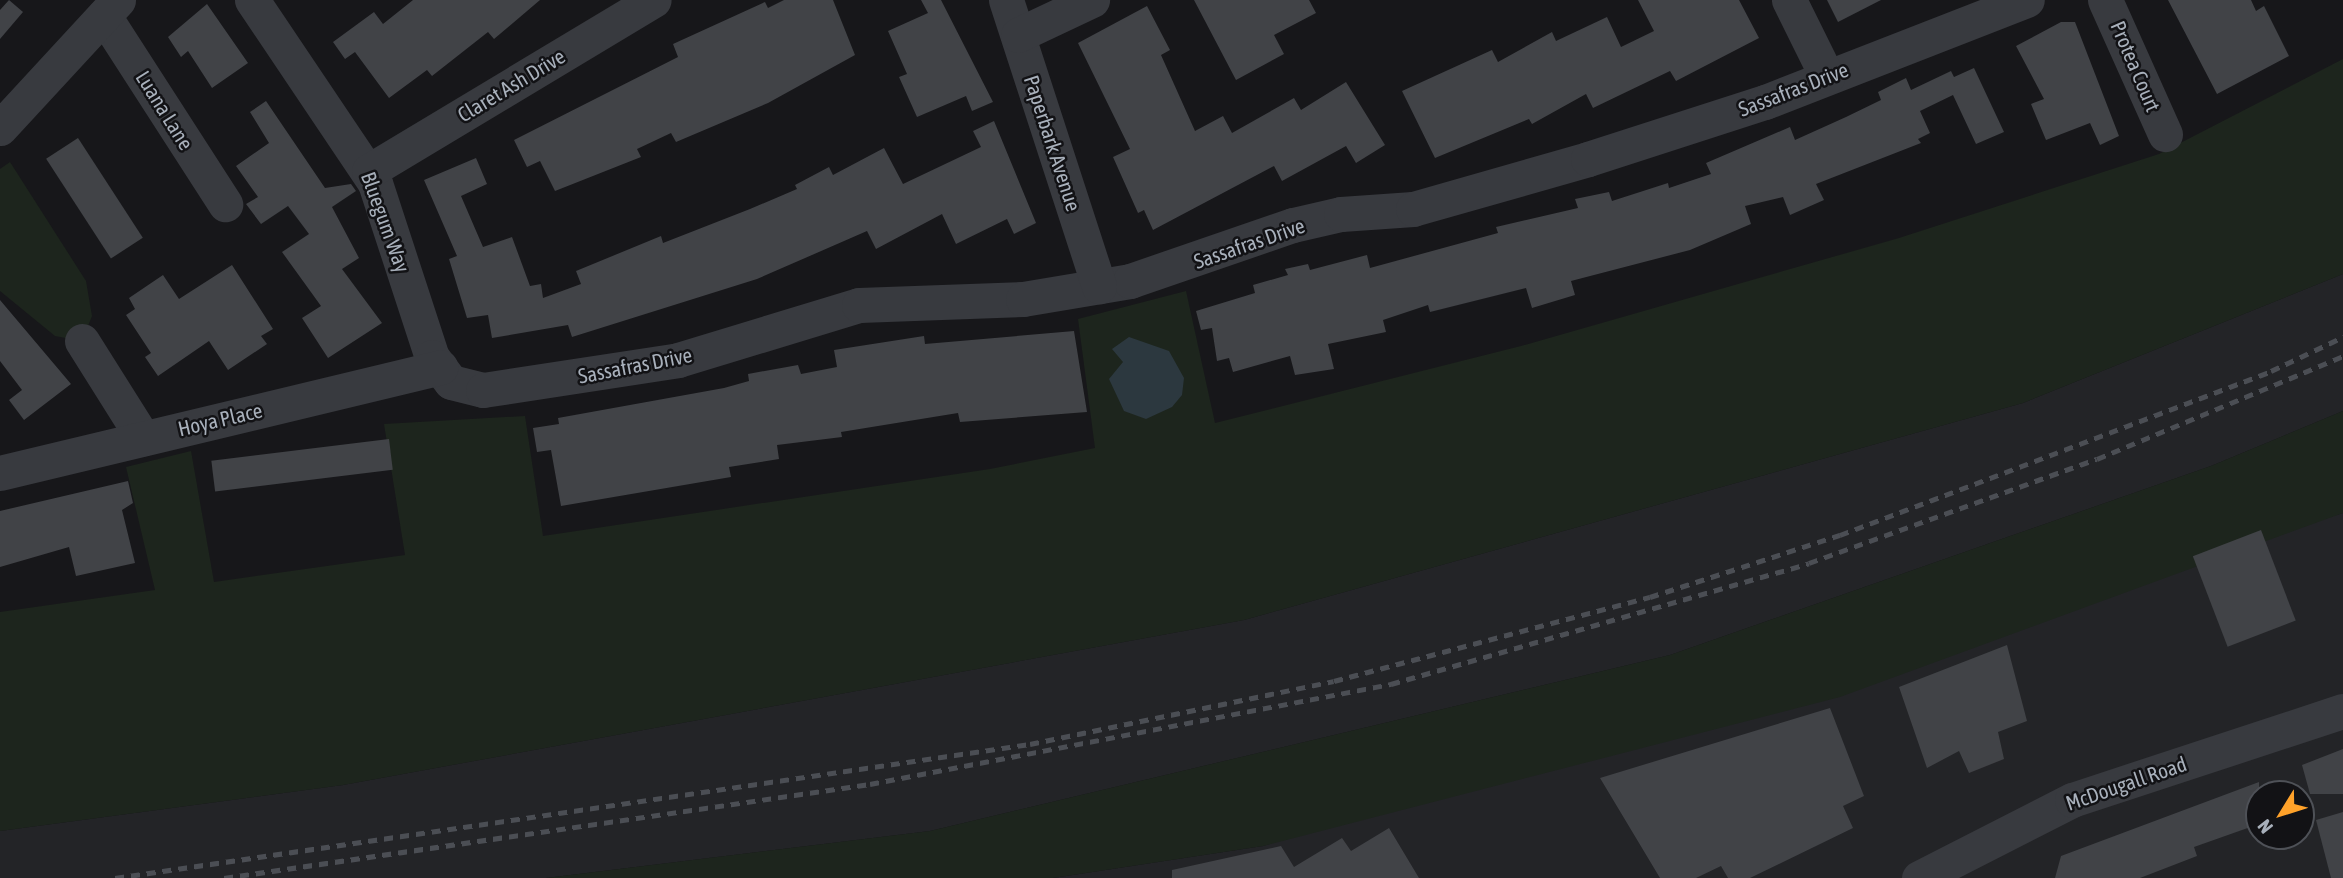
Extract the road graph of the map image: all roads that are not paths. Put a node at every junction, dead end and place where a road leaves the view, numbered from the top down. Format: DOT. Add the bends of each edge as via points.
graph roads {
  1 [pos="654,0"];
  2 [pos="1006,0"];
  3 [pos="1092,0"];
  4 [pos="1789,0"];
  5 [pos="2027,0"];
  6 [pos="2105,0"];
  7 [pos="253,1"];
  8 [pos="111,8"];
  9 [pos="1950,13"];
  10 [pos="1018,35"];
  11 [pos="1827,77"];
  12 [pos="0,128"];
  13 [pos="2165,134"];
  14 [pos="369,171"];
  15 [pos="225,204"];
  16 [pos="1099,286"];
  17 [pos="82,341"];
  18 [pos="445,374"];
  19 [pos="143,438"];
  20 [pos="0,473"];
  21 [pos="2343,711"];
  22 [pos="1965,869"];
  23 [pos="1919,878"];
  1 -- 14 [label="street, Claret Ash Drive"];
  2 -- 10 [label="street, Paperbark Avenue"];
  3 -- 10 [label="street"];
  4 -- 11 [label="street"];
  5 -- 9 [label="street, Sassafras Drive"];
  6 -- 13 [label="street, Protea Court"];
  7 -- 14 [label="street, Bluegum Way"];
  8 -- 12 [label="street"];
  8 -- 15 [label="street, Luana Lane"];
  9 -- 11 [label="street, Sassafras Drive"];
  10 -- 16 [label="street, Paperbark Avenue"];
  11 -- 16 [label="street, Sassafras Drive" via="1575,163 1413,209 1341,214 1293,225 1198,262"];
  14 -- 18 [label="street, Bluegum Way"];
  16 -- 18 [label="street, Sassafras Drive" via="1023,299 859,305 678,360 483,390"];
  17 -- 19 [label="street"];
  18 -- 19 [label="street, Hoya Place"];
  19 -- 20 [label="street, Hoya Place"];
  21 -- 22 [label="street, McDougall Road" via="2072,800"];
  22 -- 23 [label="street, McDougall Road"];
}
